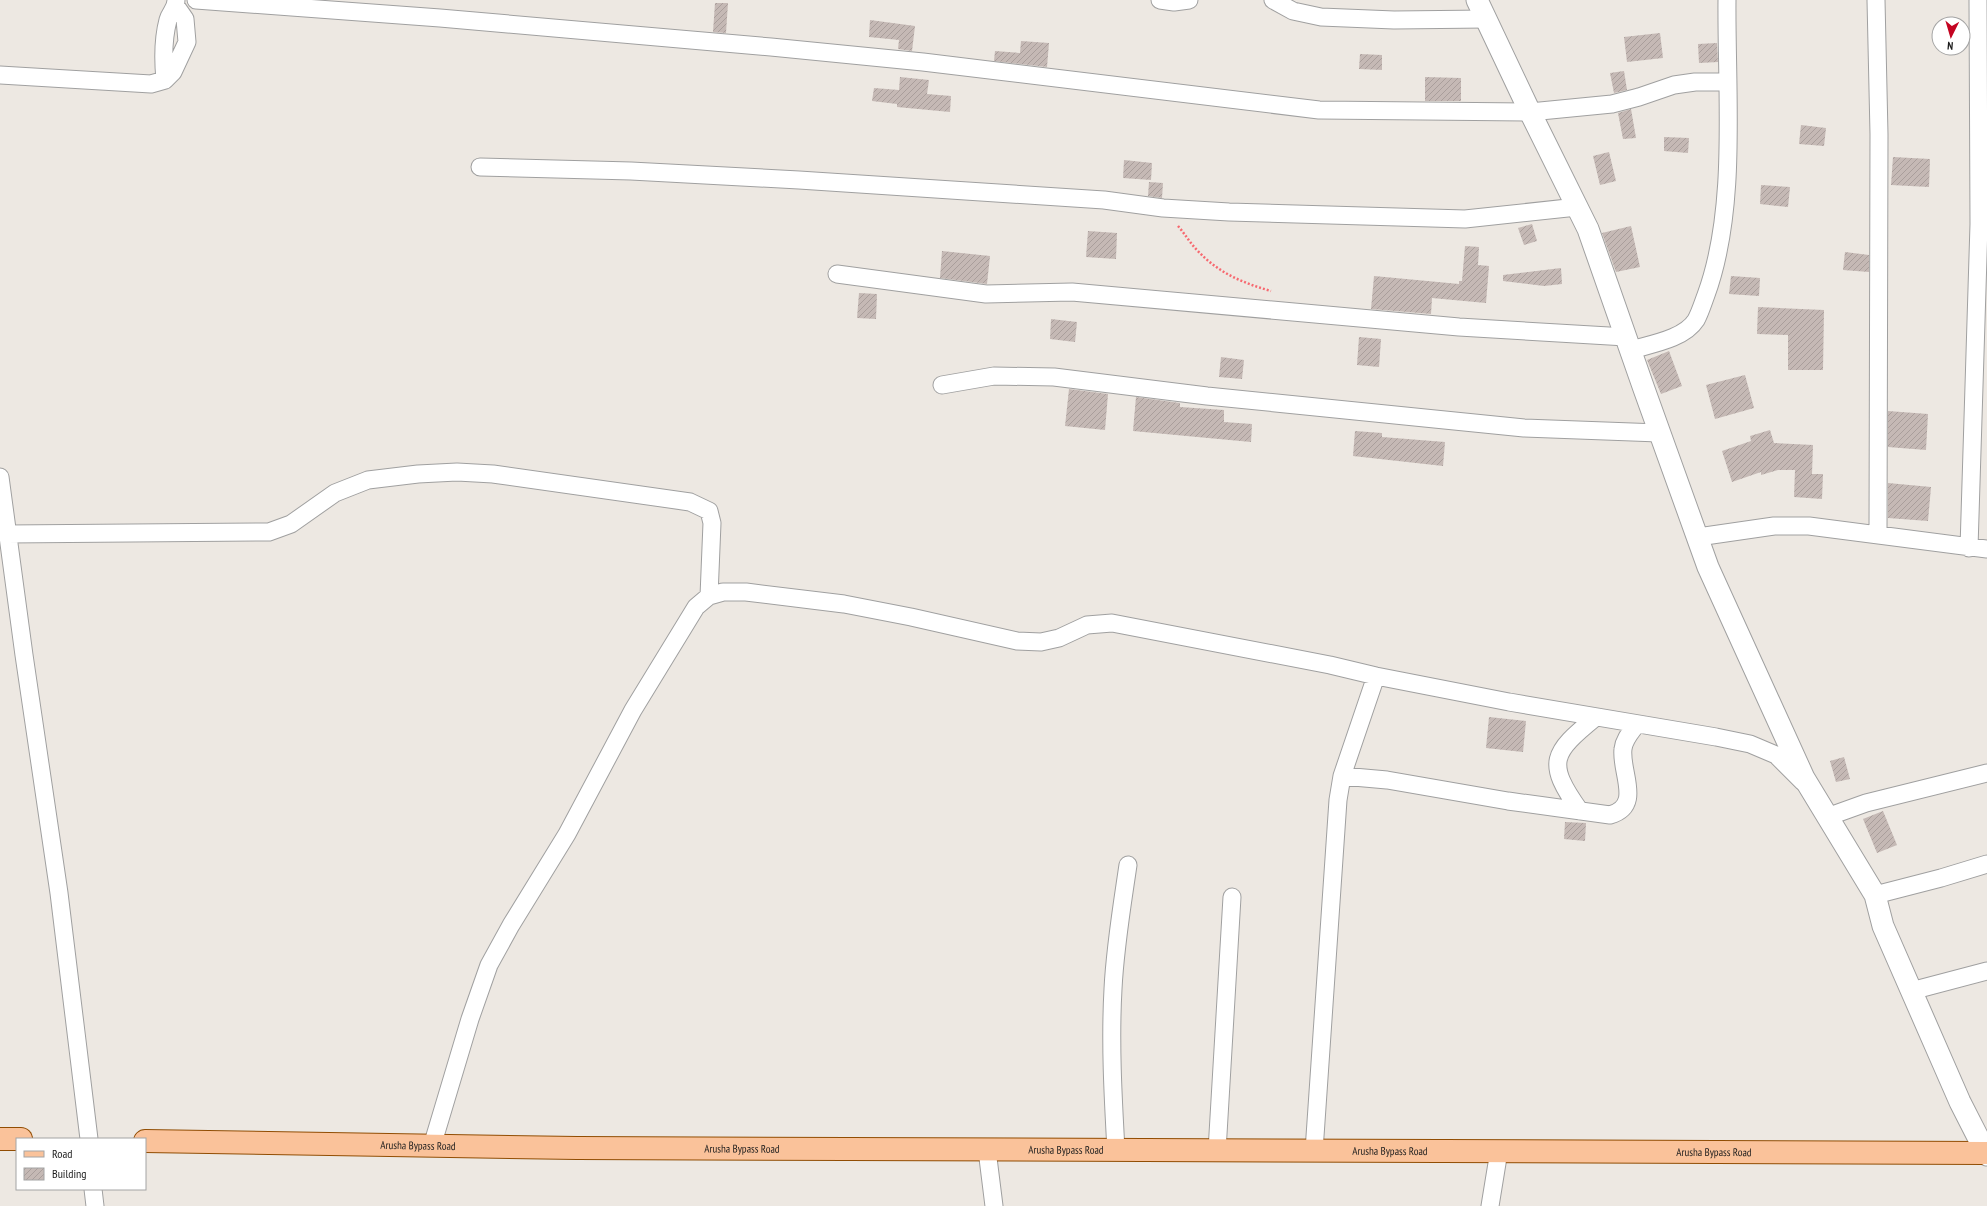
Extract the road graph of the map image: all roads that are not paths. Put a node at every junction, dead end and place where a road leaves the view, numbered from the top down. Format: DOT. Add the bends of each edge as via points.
graph roads {
  1 [pos="196,0"];
  2 [pos="1160,0"];
  3 [pos="1190,0"];
  4 [pos="1273,0"];
  5 [pos="1477,0"];
  6 [pos="1727,0"];
  7 [pos="1876,0"];
  8 [pos="1978,0"];
  9 [pos="176,3"];
  10 [pos="1486,19"];
  11 [pos="0,75"];
  12 [pos="165,80"];
  13 [pos="1727,82"];
  14 [pos="1530,112"];
  15 [pos="480,167"];
  16 [pos="1577,206"];
  17 [pos="837,274"];
  18 [pos="1629,344"];
  19 [pos="942,385"];
  20 [pos="1659,433"];
  21 [pos="0,477"];
  22 [pos="7,534"];
  23 [pos="1878,535"];
  24 [pos="1698,537"];
  25 [pos="1970,548"];
  26 [pos="1987,549"];
  27 [pos="709,596"];
  28 [pos="1376,676"];
  29 [pos="1596,717"];
  30 [pos="1637,724"];
  31 [pos="1987,772"];
  32 [pos="1342,776"];
  33 [pos="1809,787"];
  34 [pos="1580,811"];
  35 [pos="1827,817"];
  36 [pos="1987,864"];
  37 [pos="1128,865"];
  38 [pos="1875,895"];
  39 [pos="1232,897"];
  40 [pos="1987,971"];
  41 [pos="1911,991"];
  42 [pos="89,1138"];
  43 [pos="0,1139"];
  44 [pos="16,1139"];
  45 [pos="146,1141"];
  46 [pos="432,1146"];
  47 [pos="987,1150"];
  48 [pos="1116,1150"];
  49 [pos="1217,1150"];
  50 [pos="1314,1151"];
  51 [pos="1499,1152"];
  52 [pos="1987,1154"];
  53 [pos="93,1190"];
  54 [pos="95,1206"];
  55 [pos="994,1206"];
  56 [pos="1490,1206"];
  1 -- 14 [label="street" via="771,47 923,62 1319,110"];
  2 -- 3 [label="street"];
  4 -- 10 [label="street" via="1293,11 1321,17 1394,20"];
  5 -- 10 [label="street"];
  6 -- 13 [label="street"];
  7 -- 23 [label="street" via="1879,134"];
  8 -- 25 [label="street" via="1979,224"];
  9 -- 12 [label="street" via="168,18 164,40"];
  9 -- 12 [label="street" via="185,19 187,42 173,72"];
  10 -- 14 [label="street"];
  11 -- 12 [label="street" via="151,84"];
  13 -- 14 [label="street" via="1674,85 1612,104"];
  13 -- 18 [label="street" via="1727,158 1722,223 1713,275 1696,321 1676,337"];
  14 -- 16 [label="street"];
  15 -- 16 [label="street" via="631,171 799,180 1104,200 1163,208 1229,212 1465,219"];
  16 -- 18 [label="street" via="1588,228"];
  17 -- 18 [label="street" via="986,294 1072,292"];
  18 -- 20 [label="street"];
  19 -- 20 [label="street" via="994,376 1054,377 1207,396 1524,428"];
  20 -- 24 [label="street"];
  21 -- 22 [label="street"];
  22 -- 27 [label="street" via="269,532 290,524 335,494 368,480 441,473 493,474 690,502 709,510 712,523"];
  22 -- 42 [label="street" via="60,893"];
  23 -- 24 [label="street" via="1809,526 1774,526"];
  23 -- 25 [label="street"];
  24 -- 33 [label="street" via="1708,567"];
  25 -- 26 [label="street"];
  27 -- 28 [label="street" via="723,592 746,592 837,603 1017,641 1041,642 1059,638 1087,625 1112,623"];
  27 -- 46 [label="street" via="696,607 640,697 567,834 489,965"];
  28 -- 29 [label="street"];
  28 -- 32 [label="street"];
  29 -- 30 [label="street"];
  29 -- 34 [label="street" via="1564,745 1558,758 1561,782"];
  30 -- 33 [label="street" via="1750,744 1776,755"];
  30 -- 34 [label="street" via="1626,737 1623,748 1622,761 1628,790 1624,808 1610,815"];
  31 -- 35 [label="street" via="1866,803"];
  32 -- 34 [label="street" via="1387,780"];
  32 -- 50 [label="street" via="1336,829"];
  33 -- 35 [label="street"];
  35 -- 38 [label="street"];
  36 -- 38 [label="street"];
  37 -- 48 [label="street" via="1112,990 1112,1083"];
  38 -- 41 [label="street" via="1883,926"];
  39 -- 49 [label="street"];
  40 -- 41 [label="street"];
  41 -- 52 [label="street" via="1960,1102"];
  43 -- 44 [label="main road"];
  45 -- 46 [label="main road, Arusha Bypass Road"];
  46 -- 47 [label="main road, Arusha Bypass Road"];
  47 -- 48 [label="main road, Arusha Bypass Road"];
  47 -- 55 [label="street"];
  48 -- 49 [label="main road, Arusha Bypass Road"];
  49 -- 50 [label="main road, Arusha Bypass Road"];
  50 -- 51 [label="main road, Arusha Bypass Road"];
  51 -- 52 [label="main road, Arusha Bypass Road"];
  51 -- 56 [label="street"];
  53 -- 54 [label="street"];
}
